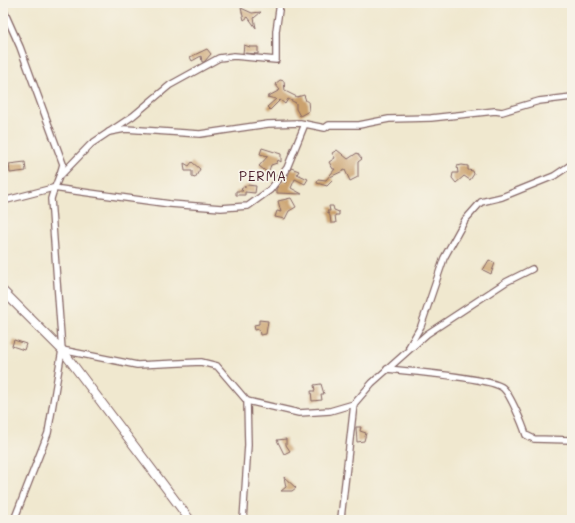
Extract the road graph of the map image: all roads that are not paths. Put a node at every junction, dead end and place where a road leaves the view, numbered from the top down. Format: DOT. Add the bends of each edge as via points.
graph roads {
  1 [pos="280,3"];
  2 [pos="3,9"];
  3 [pos="572,97"];
  4 [pos="305,124"];
  5 [pos="109,132"];
  6 [pos="572,164"];
  7 [pos="61,175"];
  8 [pos="53,188"];
  9 [pos="3,201"];
  10 [pos="532,269"];
  11 [pos="3,290"];
  12 [pos="62,350"];
  13 [pos="407,351"];
  14 [pos="387,369"];
  15 [pos="247,401"];
  16 [pos="354,404"];
  17 [pos="572,440"];
  18 [pos="14,520"];
  19 [pos="190,520"];
  20 [pos="243,520"];
  21 [pos="344,520"];
  1 -- 5 [label="street" via="276,31 276,60 234,56 220,58 170,85"];
  2 -- 7 [label="street" via="20,46 63,164"];
  3 -- 4 [label="street" via="539,101 502,112 389,119 358,125 329,125 325,128"];
  4 -- 5 [label="street" via="268,124 200,134 125,129"];
  4 -- 8 [label="street" via="287,168 270,190 248,206 221,208 170,204"];
  5 -- 7 [label="street" via="91,144"];
  6 -- 13 [label="street" via="554,176 502,197 481,202 465,220 444,258 420,326"];
  7 -- 8 [label="street"];
  8 -- 9 [label="street"];
  8 -- 12 [label="street" via="51,199"];
  10 -- 13 [label="street" via="454,314"];
  11 -- 12 [label="street"];
  12 -- 15 [label="street" via="137,365 201,362 217,366"];
  12 -- 18 [label="street" via="48,432"];
  12 -- 19 [label="street"];
  13 -- 14 [label="street"];
  14 -- 16 [label="street"];
  14 -- 17 [label="street" via="494,384 503,388 526,435 534,439"];
  15 -- 16 [label="street" via="299,413 330,411"];
  15 -- 20 [label="street" via="248,445"];
  16 -- 21 [label="street" via="341,518"];
}
